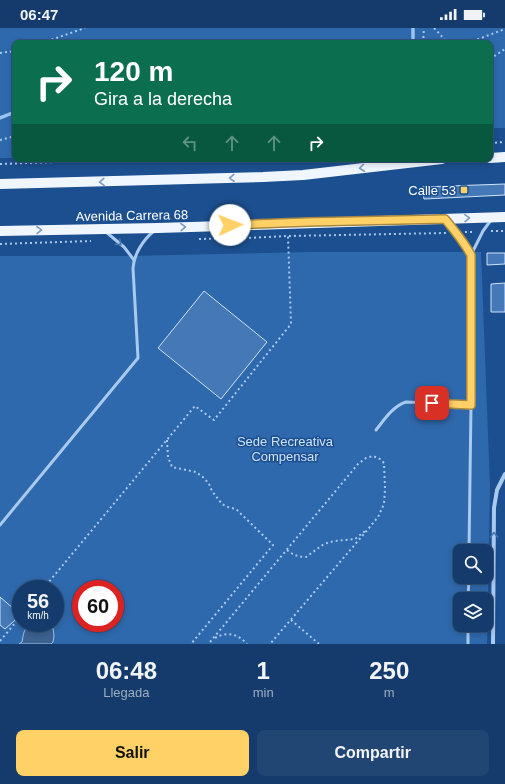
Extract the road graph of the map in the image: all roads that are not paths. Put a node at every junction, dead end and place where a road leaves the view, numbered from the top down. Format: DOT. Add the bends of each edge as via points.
graph roads {
  1 [pos="505,157"];
  2 [pos="493,158"];
  3 [pos="416,162"];
  4 [pos="0,184"];
  5 [pos="493,217"];
  6 [pos="505,217"];
  7 [pos="445,219"];
  8 [pos="158,228"];
  9 [pos="102,229"];
  10 [pos="0,231"];
  11 [pos="471,255"];
  12 [pos="134,260"];
  13 [pos="471,405"];
  14 [pos="376,430"];
  15 [pos="505,474"];
  16 [pos="0,525"];
  17 [pos="469,544"];
  18 [pos="468,632"];
  19 [pos="468,644"];
  20 [pos="493,644"];
  1 -- 2 [label="main road"];
  3 -- 4 [label="main road, one-way" via="303,175"];
  5 -- 6 [label="main road, Avenida Carrera 68"];
  7 -- 5 [label="main road, Avenida Carrera 68, one-way"];
  5 -- 11 [label="lane"];
  8 -- 7 [label="main road, Avenida Carrera 68, one-way"];
  7 -- 11 [label="lane" via="457,232"];
  8 -- 9 [label="main road, Avenida Carrera 68"];
  8 -- 12 [label="lane" via="147,237"];
  10 -- 9 [label="main road, Avenida Carrera 68, one-way"];
  9 -- 12 [label="lane, one-way" via="124,247"];
  11 -- 13 [label="lane"];
  12 -- 16 [label="lane" via="138,358"];
  13 -- 14 [label="lane" via="406,402 395,408"];
  13 -- 17 [label="lane"];
  20 -- 15 [label="street, one-way" via="494,508 497,490"];
  18 -- 19 [label="lane"];
}
